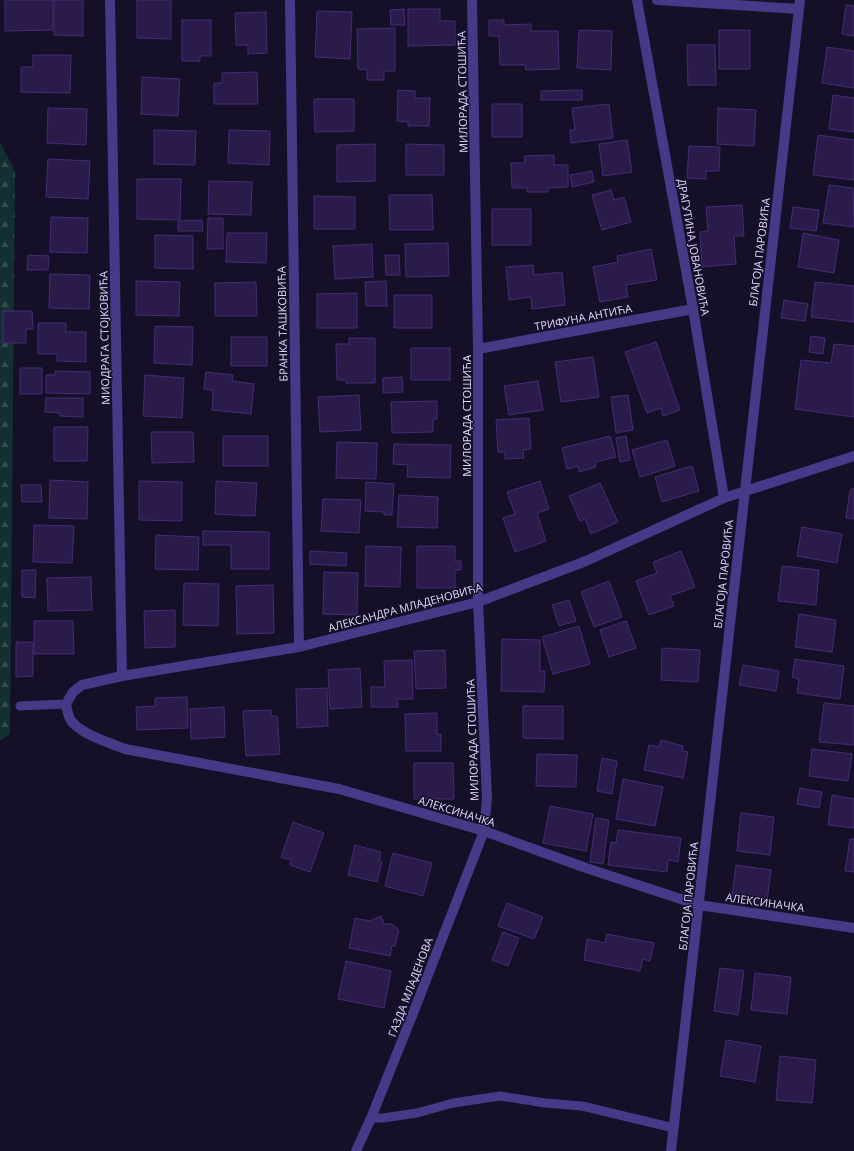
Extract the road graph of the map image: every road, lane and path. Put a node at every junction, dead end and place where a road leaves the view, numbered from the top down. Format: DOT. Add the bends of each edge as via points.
graph roads {
  1 [pos="110,0"];
  2 [pos="290,0"];
  3 [pos="472,0"];
  4 [pos="636,0"];
  5 [pos="657,0"];
  6 [pos="800,4"];
  7 [pos="693,309"];
  8 [pos="478,349"];
  9 [pos="854,456"];
  10 [pos="744,492"];
  11 [pos="724,498"];
  12 [pos="478,602"];
  13 [pos="299,647"];
  14 [pos="122,676"];
  15 [pos="66,704"];
  16 [pos="20,706"];
  17 [pos="484,831"];
  18 [pos="700,904"];
  19 [pos="854,928"];
  20 [pos="371,1118"];
  21 [pos="674,1128"];
  22 [pos="356,1151"];
  23 [pos="671,1151"];
  1 -- 14 [label="street, МИОДРАГА СТОЈКОВИЋА"];
  2 -- 13 [label="street, БРАНКА ТАШКОВИЋА"];
  3 -- 8 [label="street, МИЛОРАДА СТОШИЋА"];
  4 -- 7 [label="street, ДРАГУТИНА ЈОВАНОВИЋА"];
  5 -- 6 [label="street"];
  6 -- 10 [label="street, БЛАГОЈА ПАРОВИЋА"];
  7 -- 8 [label="street, ТРИФУНА АНТИЋА"];
  7 -- 11 [label="street, ДРАГУТИНА ЈОВАНОВИЋА"];
  8 -- 12 [label="street, МИЛОРАДА СТОШИЋА"];
  9 -- 10 [label="street, АЛЕКСАНДРА МЛАДЕНОВИЋА"];
  10 -- 11 [label="street, АЛЕКСАНДРА МЛАДЕНОВИЋА"];
  10 -- 18 [label="street, БЛАГОЈА ПАРОВИЋА"];
  11 -- 12 [label="street, АЛЕКСАНДРА МЛАДЕНОВИЋА" via="586,561"];
  12 -- 13 [label="street, АЛЕКСАНДРА МЛАДЕНОВИЋА"];
  12 -- 17 [label="street, МИЛОРАДА СТОШИЋА" via="487,798"];
  13 -- 14 [label="street, АЛЕКСАНДРА МЛАДЕНОВИЋА"];
  14 -- 15 [label="street, АЛЕКСАНДРА МЛАДЕНОВИЋА" via="82,685 73,692"];
  15 -- 16 [label="lane"];
  15 -- 17 [label="street, АЛЕКСИНАЧКА" via="72,721 81,728 125,749 339,789"];
  17 -- 18 [label="street, АЛЕКСИНАЧКА" via="593,871"];
  17 -- 20 [label="street, ГАЗДА МЛАДЕНОВА"];
  18 -- 19 [label="street, АЛЕКСИНАЧКА"];
  18 -- 21 [label="street, БЛАГОЈА ПАРОВИЋА"];
  20 -- 21 [label="lane" via="417,1113 453,1103 500,1096 582,1106"];
  20 -- 22 [label="street, ГАЗДА МЛАДЕНОВА"];
  21 -- 23 [label="street, БЛАГОЈА ПАРОВИЋА"];
}
